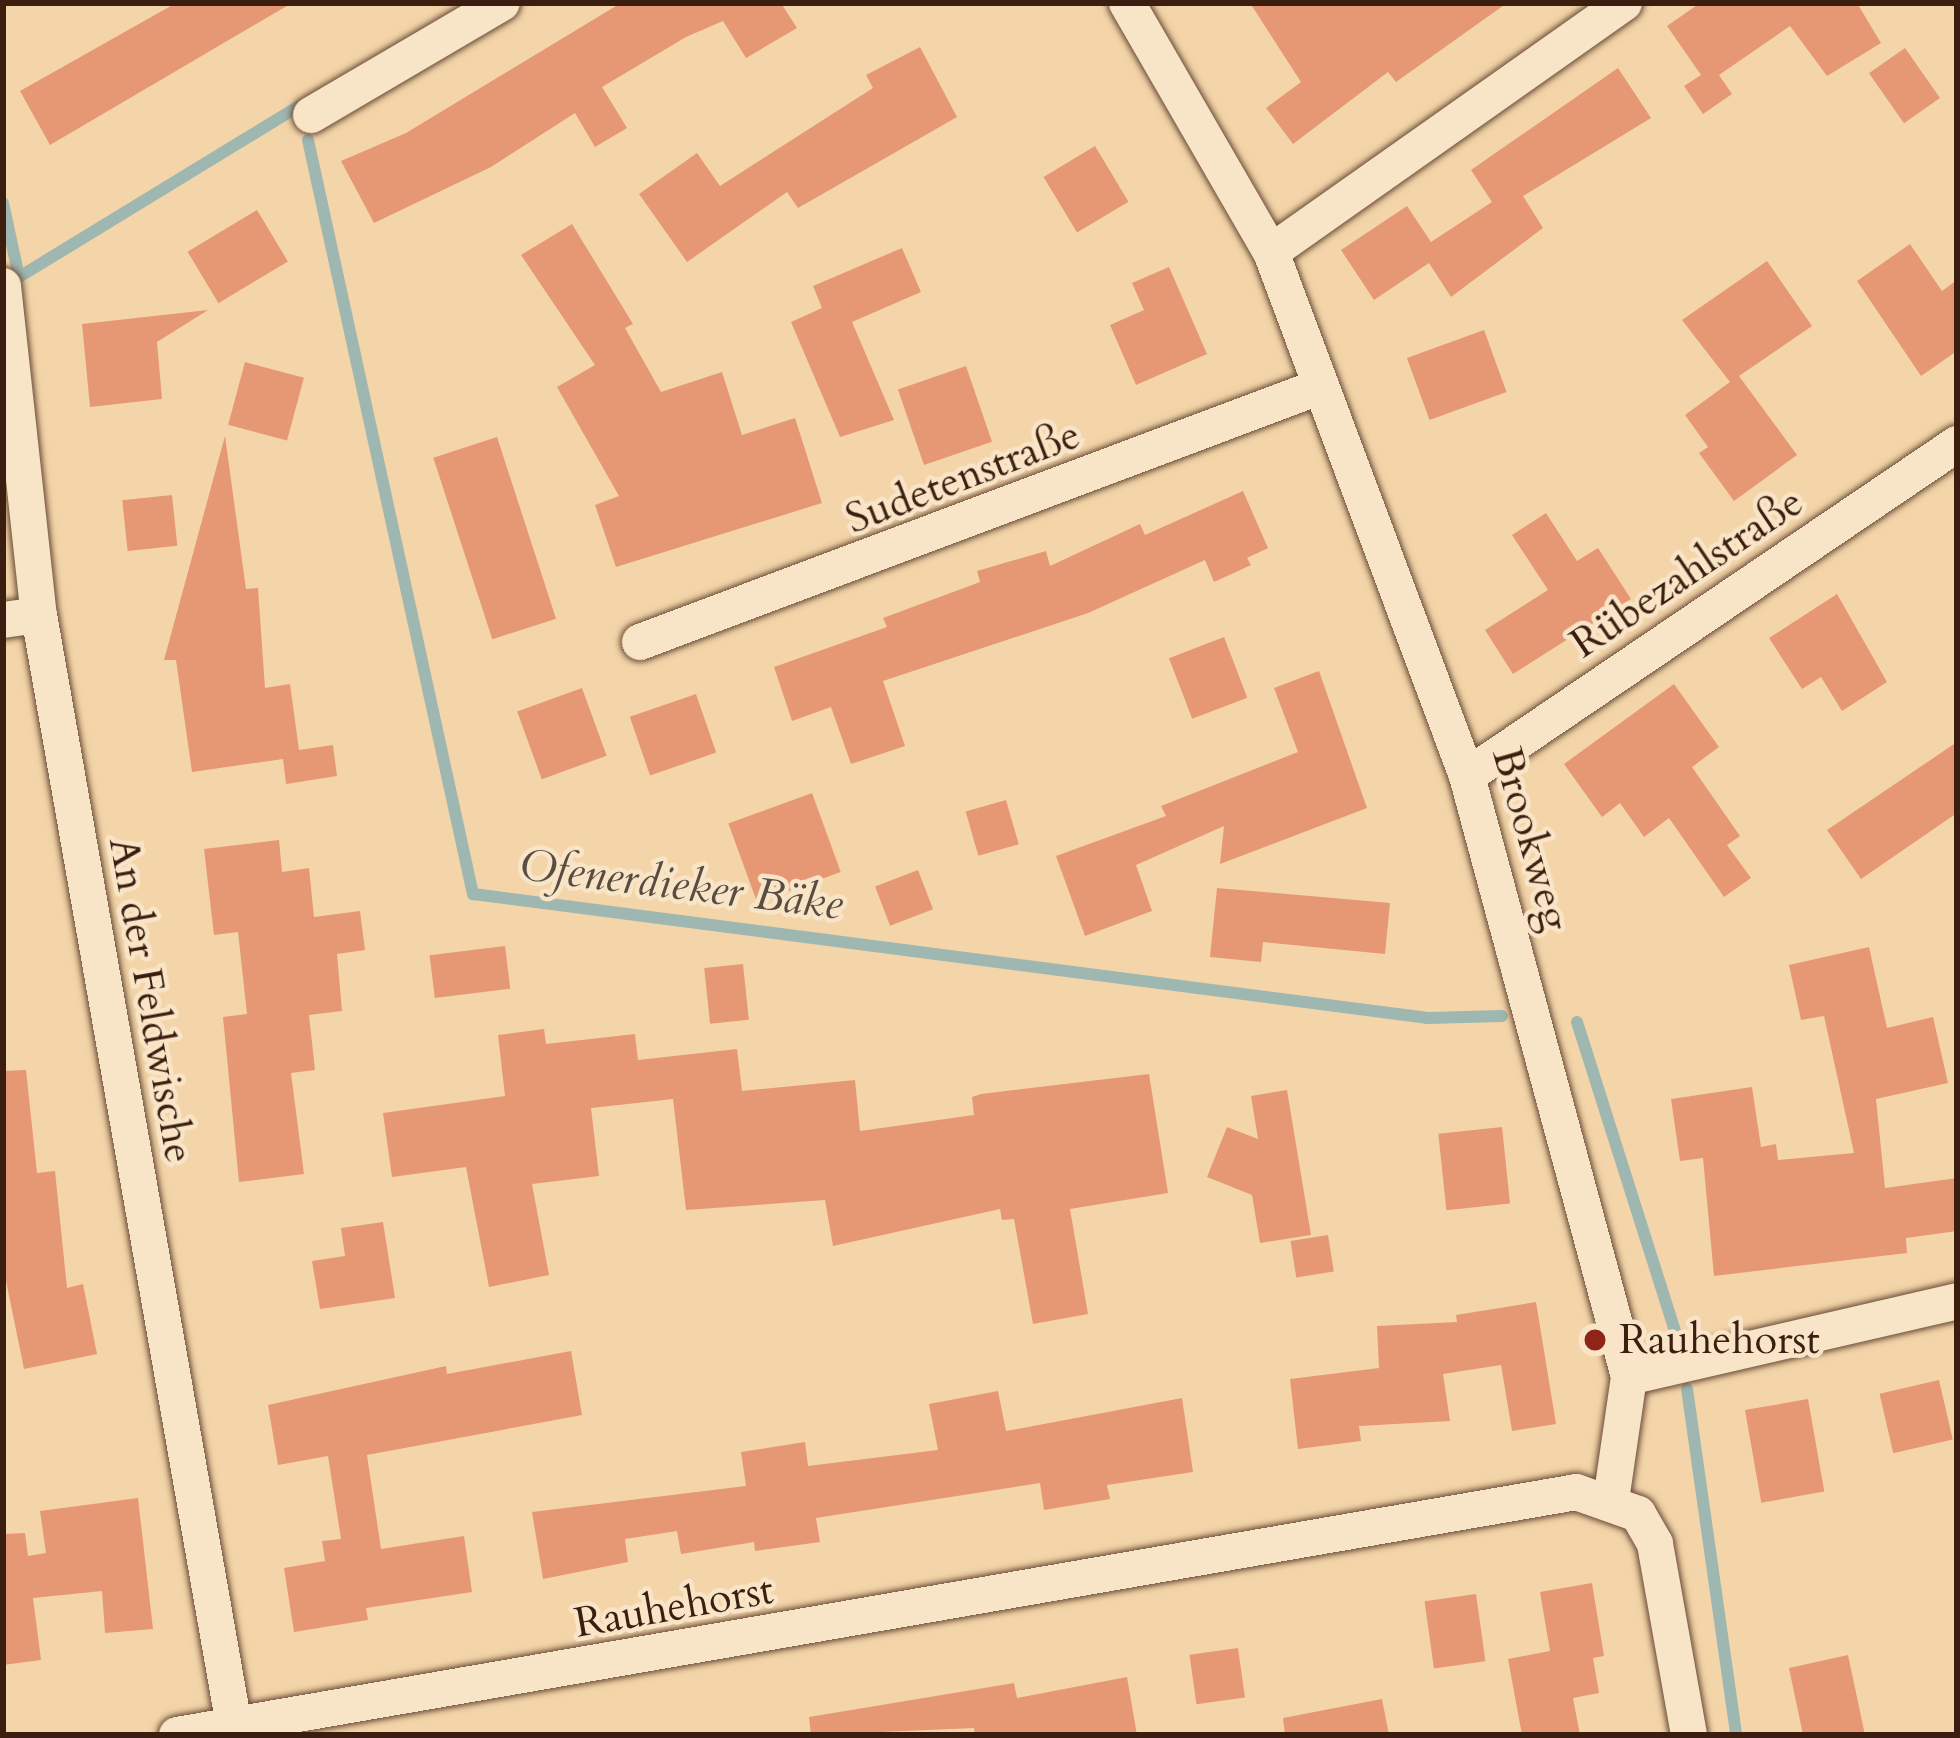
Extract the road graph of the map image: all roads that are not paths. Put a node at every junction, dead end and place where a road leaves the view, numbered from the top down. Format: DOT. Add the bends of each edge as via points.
graph roads {
  1 [pos="502,3"];
  2 [pos="1126,3"];
  3 [pos="1624,3"];
  4 [pos="311,116"];
  5 [pos="1271,252"];
  6 [pos="3,286"];
  7 [pos="1316,388"];
  8 [pos="1957,444"];
  9 [pos="21,617"];
  10 [pos="640,642"];
  11 [pos="1467,776"];
  12 [pos="1957,1300"];
  13 [pos="1629,1377"];
  14 [pos="1612,1500"];
  15 [pos="234,1726"];
  16 [pos="177,1735"];
  17 [pos="1689,1735"];
  1 -- 4 [label="street"];
  2 -- 5 [label="street, Brookweg"];
  3 -- 5 [label="street"];
  5 -- 7 [label="street, Brookweg"];
  6 -- 9 [label="street, An der Feldwische"];
  7 -- 10 [label="street, Sudetenstraße"];
  7 -- 11 [label="street, Brookweg" via="1386,544"];
  8 -- 11 [label="street, Rübezahlstraße"];
  9 -- 15 [label="street, An der Feldwische"];
  11 -- 13 [label="street, Brookweg"];
  12 -- 13 [label="street"];
  13 -- 14 [label="street, Brookweg"];
  14 -- 15 [label="street, Rauhehorst" via="1576,1492 1526,1499"];
  14 -- 17 [label="street" via="1638,1514 1654,1544"];
  15 -- 16 [label="street, Rauhehorst"];
}
